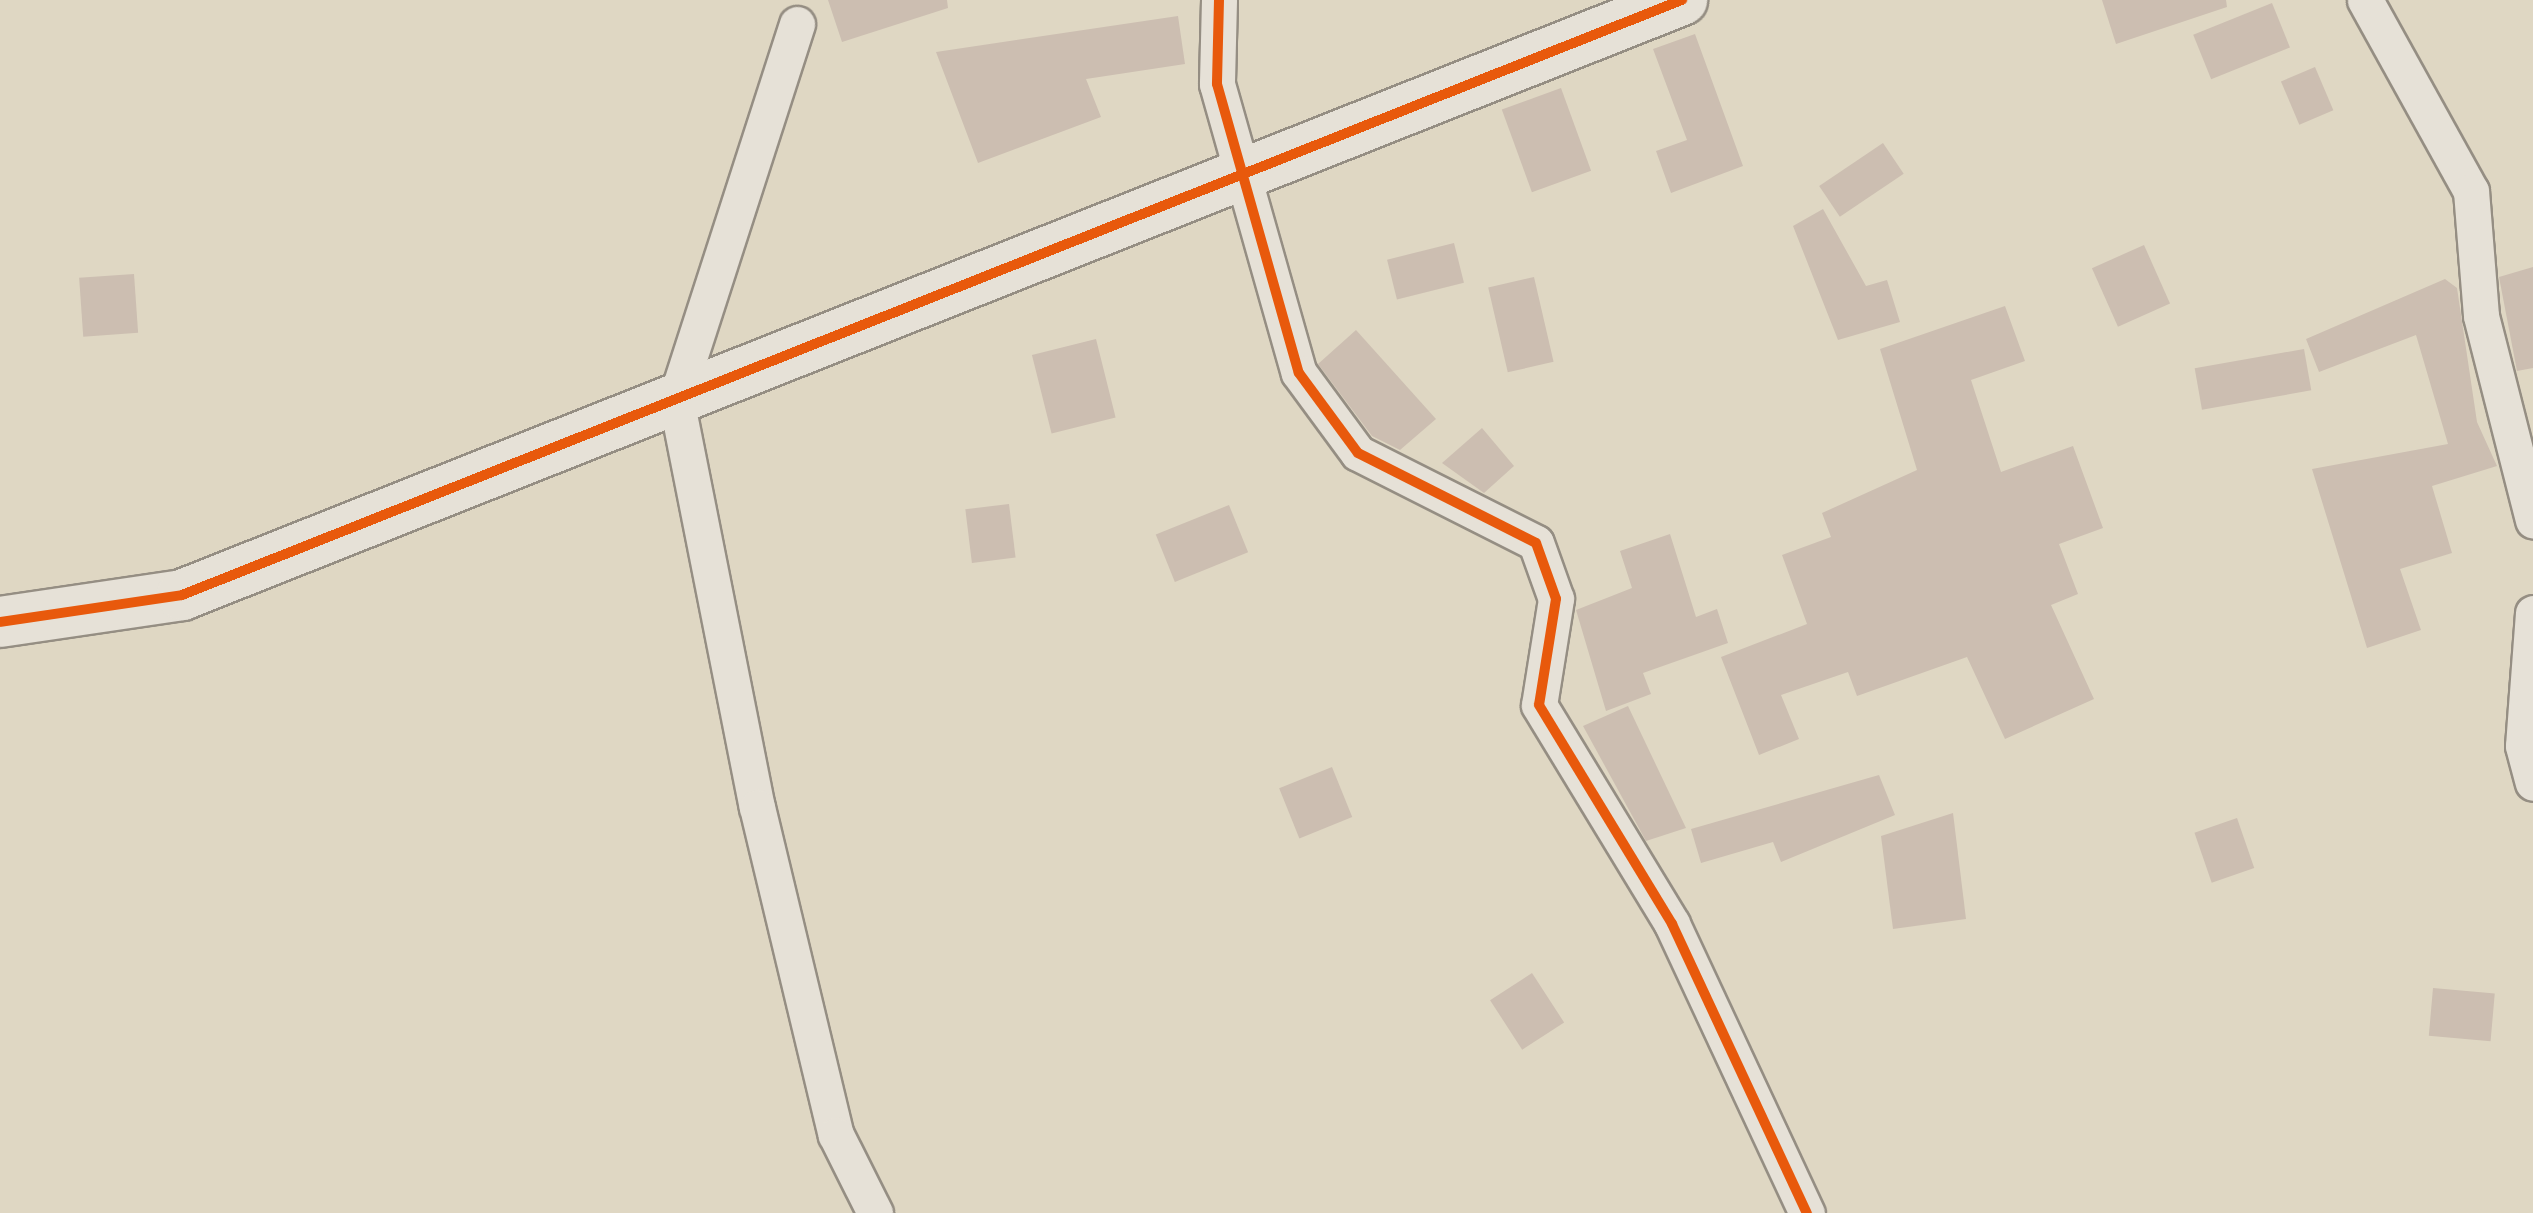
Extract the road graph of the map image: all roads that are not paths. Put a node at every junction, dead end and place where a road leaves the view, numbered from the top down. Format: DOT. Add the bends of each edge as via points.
graph roads {
  1 [pos="1219,0"];
  2 [pos="1682,0"];
  3 [pos="2365,0"];
  4 [pos="797,24"];
  5 [pos="1243,174"];
  6 [pos="676,399"];
  7 [pos="2533,520"];
  8 [pos="2533,613"];
  9 [pos="0,622"];
  10 [pos="2533,782"];
  11 [pos="875,1213"];
  12 [pos="1807,1213"];
  1 -- 5 [label="street" via="1217,84"];
  2 -- 5 [label="street"];
  3 -- 7 [label="street" via="2471,190 2481,316"];
  4 -- 6 [label="street"];
  5 -- 6 [label="street"];
  5 -- 12 [label="street" via="1299,372 1335,426 1358,453 1536,543 1556,599 1539,705 1672,924"];
  6 -- 9 [label="street" via="182,595"];
  6 -- 11 [label="street" via="757,808 836,1135"];
  8 -- 10 [label="street" via="2523,746"];
}
